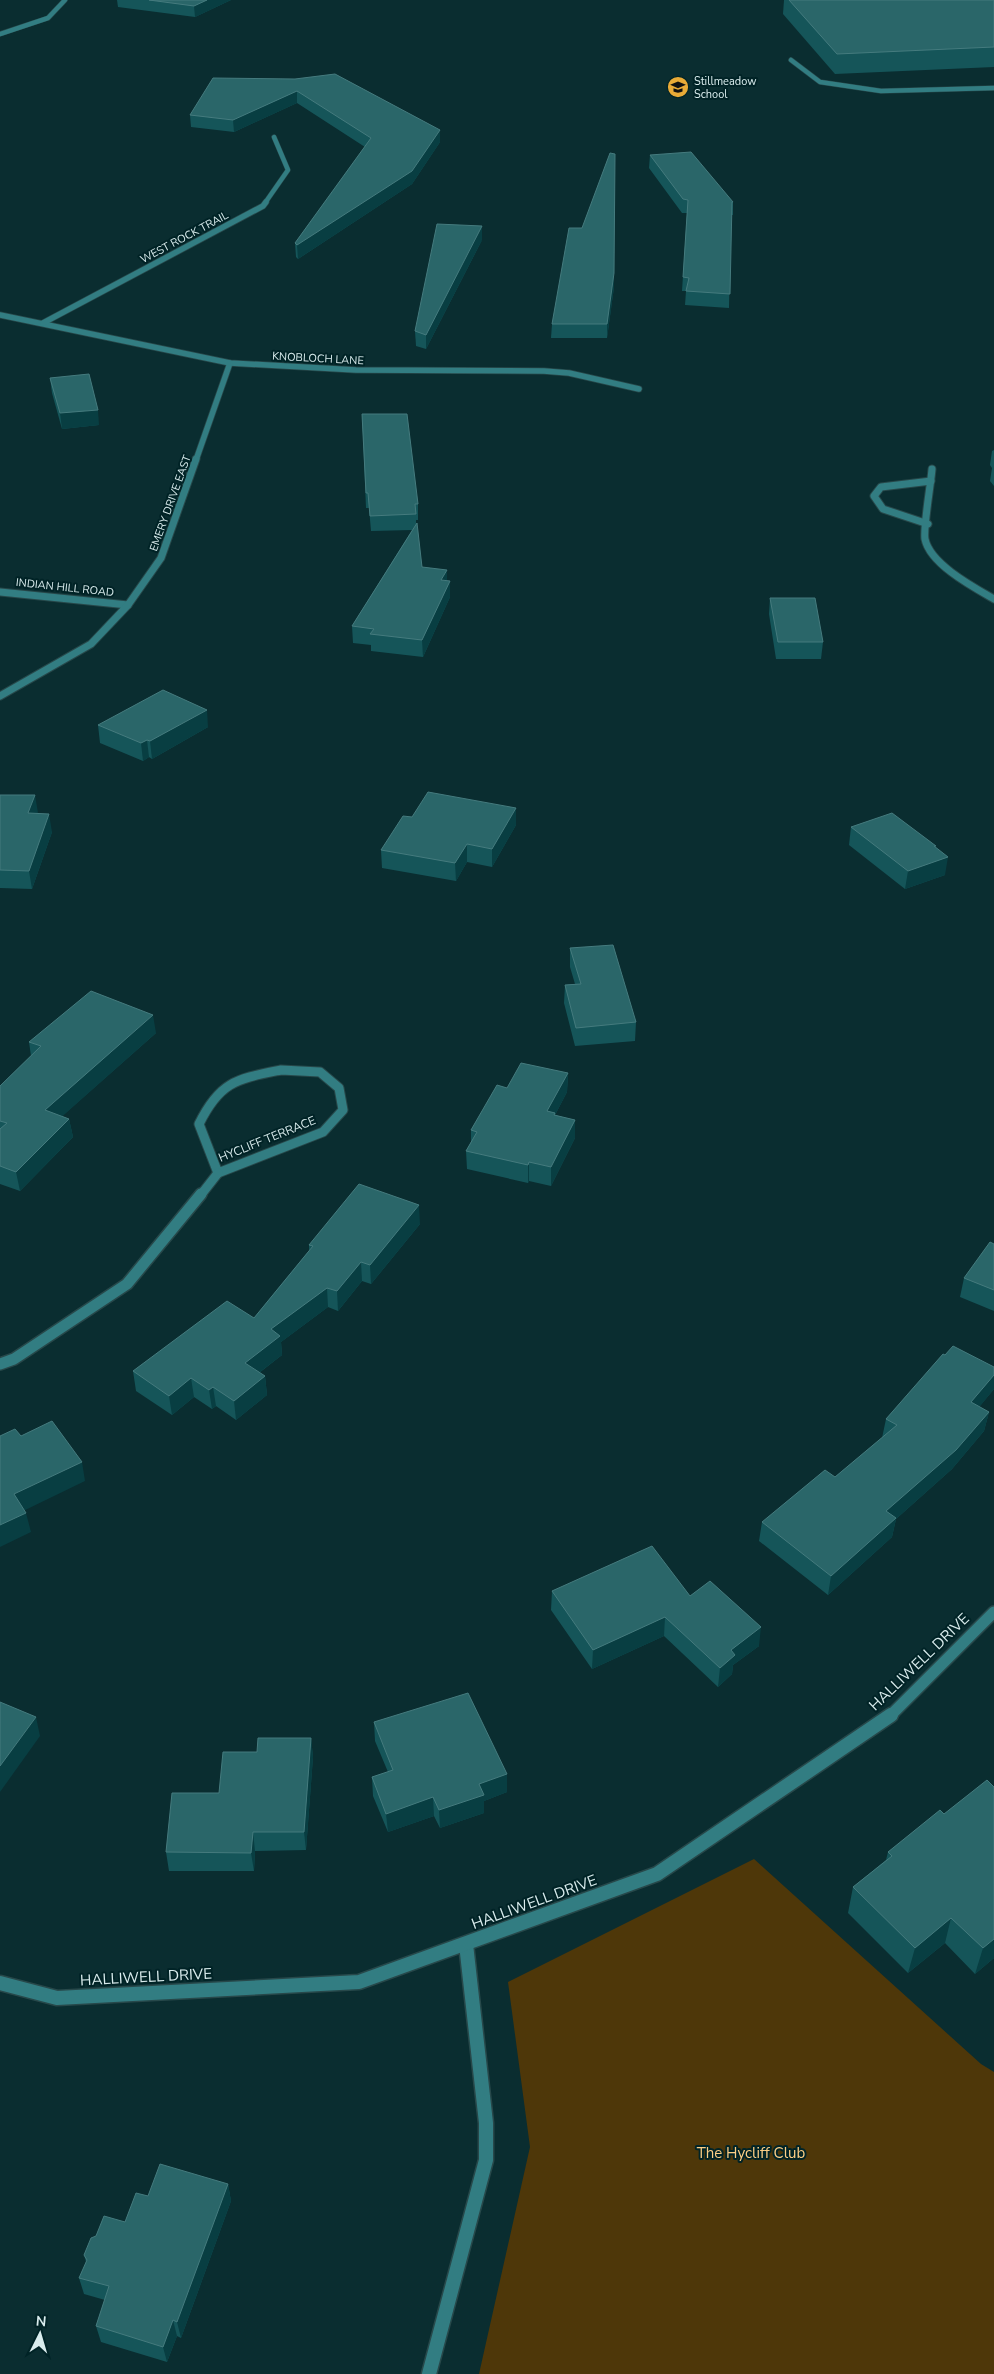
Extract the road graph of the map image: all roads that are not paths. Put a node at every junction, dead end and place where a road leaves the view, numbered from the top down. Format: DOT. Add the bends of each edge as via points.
graph roads {
  1 [pos="66,0"];
  2 [pos="0,34"];
  3 [pos="792,60"];
  4 [pos="994,88"];
  5 [pos="274,137"];
  6 [pos="0,315"];
  7 [pos="43,323"];
  8 [pos="230,363"];
  9 [pos="639,389"];
  10 [pos="932,469"];
  11 [pos="931,481"];
  12 [pos="928,524"];
  13 [pos="0,592"];
  14 [pos="994,598"];
  15 [pos="128,605"];
  16 [pos="0,696"];
  17 [pos="218,1173"];
  18 [pos="0,1364"];
  19 [pos="994,1612"];
  20 [pos="466,1944"];
  21 [pos="0,1983"];
  22 [pos="429,2374"];
  1 -- 2 [label="street" via="48,18"];
  3 -- 4 [label="street" via="820,82 852,87 881,90"];
  5 -- 7 [label="street, WEST ROCK TRAIL" via="288,170 263,206"];
  6 -- 7 [label="street, KNOBLOCH LANE"];
  7 -- 8 [label="street, KNOBLOCH LANE"];
  8 -- 9 [label="street, KNOBLOCH LANE" via="356,370 544,371 569,373"];
  8 -- 15 [label="street, EMERY DRIVE EAST" via="161,558"];
  10 -- 11 [label="street"];
  11 -- 12 [label="street"];
  11 -- 12 [label="street" via="881,486 874,496 883,509"];
  12 -- 14 [label="street" via="925,539 938,562 967,584"];
  13 -- 15 [label="street, INDIAN HILL ROAD"];
  15 -- 16 [label="street, EMERY DRIVE EAST" via="91,644"];
  17 -- 17 [label="street, HYCLIFF TERRACE" via="323,1132 343,1110 339,1088 320,1072 281,1070 238,1079 210,1101 199,1124"];
  17 -- 18 [label="street, HYCLIFF TERRACE" via="127,1284 14,1359"];
  19 -- 20 [label="street, HALLIWELL DRIVE" via="891,1716 657,1874"];
  20 -- 21 [label="street, HALLIWELL DRIVE" via="359,1982 57,1998"];
  20 -- 22 [label="street" via="486,2124 486,2160"];
}
